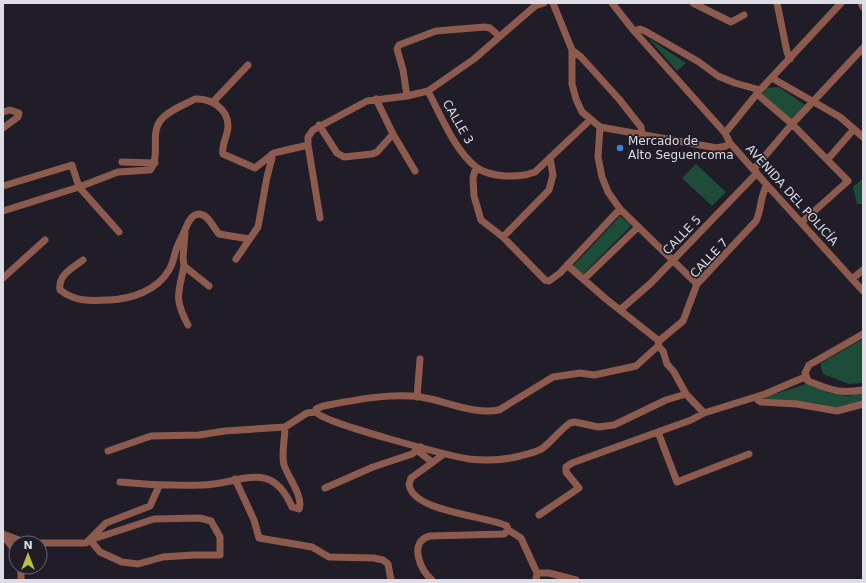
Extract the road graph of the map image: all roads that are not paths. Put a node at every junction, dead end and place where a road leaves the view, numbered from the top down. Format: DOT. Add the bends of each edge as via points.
graph roads {
  1 [pos="544,3"];
  2 [pos="553,3"];
  3 [pos="612,3"];
  4 [pos="694,3"];
  5 [pos="841,3"];
  6 [pos="861,3"];
  7 [pos="778,4"];
  8 [pos="863,7"];
  9 [pos="744,15"];
  10 [pos="634,31"];
  11 [pos="499,36"];
  12 [pos="863,48"];
  13 [pos="572,50"];
  14 [pos="790,59"];
  15 [pos="248,65"];
  16 [pos="772,78"];
  17 [pos="428,91"];
  18 [pos="759,92"];
  19 [pos="406,96"];
  20 [pos="376,99"];
  21 [pos="213,102"];
  22 [pos="814,102"];
  23 [pos="3,112"];
  24 [pos="590,120"];
  25 [pos="792,124"];
  26 [pos="319,125"];
  27 [pos="600,127"];
  28 [pos="3,128"];
  29 [pos="854,129"];
  30 [pos="725,133"];
  31 [pos="393,134"];
  32 [pos="642,136"];
  33 [pos="863,137"];
  34 [pos="730,143"];
  35 [pos="308,145"];
  36 [pos="272,154"];
  37 [pos="550,159"];
  38 [pos="828,159"];
  39 [pos="122,162"];
  40 [pos="155,163"];
  41 [pos="476,167"];
  42 [pos="415,171"];
  43 [pos="755,171"];
  44 [pos="3,186"];
  45 [pos="768,186"];
  46 [pos="78,187"];
  47 [pos="620,209"];
  48 [pos="3,211"];
  49 [pos="320,218"];
  50 [pos="802,222"];
  51 [pos="638,227"];
  52 [pos="119,232"];
  53 [pos="184,232"];
  54 [pos="503,237"];
  55 [pos="249,239"];
  56 [pos="45,240"];
  57 [pos="236,259"];
  58 [pos="82,260"];
  59 [pos="672,261"];
  60 [pos="567,265"];
  61 [pos="184,266"];
  62 [pos="863,270"];
  63 [pos="3,278"];
  64 [pos="584,279"];
  65 [pos="852,279"];
  66 [pos="697,284"];
  67 [pos="209,286"];
  68 [pos="863,291"];
  69 [pos="620,310"];
  70 [pos="188,325"];
  71 [pos="863,334"];
  72 [pos="659,343"];
  73 [pos="420,359"];
  74 [pos="805,377"];
  75 [pos="863,390"];
  76 [pos="686,391"];
  77 [pos="417,397"];
  78 [pos="756,397"];
  79 [pos="863,404"];
  80 [pos="316,412"];
  81 [pos="704,413"];
  82 [pos="285,427"];
  83 [pos="658,432"];
  84 [pos="419,449"];
  85 [pos="108,451"];
  86 [pos="444,454"];
  87 [pos="749,454"];
  88 [pos="432,462"];
  89 [pos="235,479"];
  90 [pos="120,482"];
  91 [pos="159,486"];
  92 [pos="325,488"];
  93 [pos="539,515"];
  94 [pos="508,530"];
  95 [pos="90,540"];
  96 [pos="48,543"];
  97 [pos="537,576"];
  98 [pos="391,580"];
  99 [pos="432,580"];
  100 [pos="576,580"];
  1 -- 11 [label="street" via="535,6"];
  2 -- 13 [label="street"];
  3 -- 10 [label="street, AVENIDA DEL POLICÍA"];
  4 -- 9 [label="street" via="731,22"];
  5 -- 14 [label="street"];
  6 -- 8 [label="street"];
  7 -- 14 [label="street"];
  10 -- 18 [label="street" via="646,31 718,76"];
  10 -- 30 [label="street, AVENIDA DEL POLICÍA"];
  11 -- 17 [label="street" via="474,59"];
  11 -- 19 [label="street" via="485,27 443,30 397,47 404,70"];
  12 -- 22 [label="street, CALLE 5"];
  13 -- 24 [label="street" via="572,84 582,112"];
  13 -- 32 [label="street" via="619,99 641,127"];
  14 -- 16 [label="street"];
  15 -- 21 [label="street"];
  16 -- 18 [label="street"];
  16 -- 22 [label="street"];
  17 -- 19 [label="street"];
  17 -- 41 [label="street, CALLE 3" via="458,147"];
  18 -- 25 [label="street"];
  18 -- 30 [label="street"];
  19 -- 20 [label="street"];
  20 -- 26 [label="street"];
  20 -- 31 [label="street"];
  21 -- 36 [label="street" via="223,112 227,121 223,154 255,168"];
  21 -- 40 [label="street" via="195,99 170,113 160,122 157,128"];
  22 -- 25 [label="street, CALLE 5"];
  22 -- 29 [label="street" via="840,117"];
  23 -- 28 [label="street" via="10,110 19,113 14,122"];
  24 -- 27 [label="street"];
  24 -- 37 [label="street, CALLE 3"];
  25 -- 38 [label="street"];
  25 -- 43 [label="street, CALLE 5"];
  26 -- 31 [label="street" via="335,150 344,157 377,152"];
  26 -- 35 [label="street" via="310,134"];
  27 -- 32 [label="street"];
  27 -- 47 [label="street" via="598,157 602,177 608,192"];
  29 -- 33 [label="street"];
  29 -- 38 [label="street"];
  30 -- 34 [label="street, AVENIDA DEL POLICÍA"];
  31 -- 42 [label="street"];
  32 -- 34 [label="street" via="717,148"];
  34 -- 43 [label="street, AVENIDA DEL POLICÍA"];
  35 -- 36 [label="street"];
  35 -- 49 [label="street"];
  36 -- 55 [label="street" via="258,227"];
  37 -- 41 [label="street, CALLE 3" via="526,176 494,175"];
  37 -- 54 [label="street" via="553,174 549,190"];
  38 -- 50 [label="street" via="848,181"];
  39 -- 40 [label="street"];
  40 -- 46 [label="street" via="150,170 118,172"];
  41 -- 54 [label="street" via="473,178 476,208 481,220"];
  43 -- 45 [label="street, AVENIDA DEL POLICÍA"];
  43 -- 59 [label="street, CALLE 5"];
  44 -- 46 [label="street" via="72,165"];
  45 -- 50 [label="street, AVENIDA DEL POLICÍA"];
  45 -- 66 [label="street, CALLE 7" via="763,193 756,221"];
  46 -- 48 [label="street"];
  46 -- 52 [label="street"];
  47 -- 51 [label="street"];
  47 -- 60 [label="street"];
  50 -- 65 [label="street, AVENIDA DEL POLICÍA"];
  51 -- 59 [label="street"];
  51 -- 64 [label="street"];
  53 -- 55 [label="street" via="191,218 199,214 207,218 219,234"];
  53 -- 58 [label="street" via="169,270 160,281 139,295 124,300 82,301 69,297 60,290 59,282 62,275"];
  53 -- 61 [label="street"];
  54 -- 60 [label="street" via="545,280 553,279"];
  55 -- 57 [label="street"];
  56 -- 63 [label="street"];
  59 -- 66 [label="street"];
  59 -- 69 [label="street, CALLE 5"];
  60 -- 64 [label="street"];
  61 -- 67 [label="street"];
  61 -- 70 [label="street" via="178,297 179,307"];
  62 -- 65 [label="street"];
  64 -- 69 [label="street"];
  65 -- 68 [label="street, AVENIDA DEL POLICÍA"];
  66 -- 72 [label="street, CALLE 7" via="682,320"];
  69 -- 72 [label="street"];
  71 -- 74 [label="street" via="809,365 805,370"];
  72 -- 76 [label="street" via="667,364"];
  72 -- 77 [label="street, CALLE 7" via="644,360 628,369 553,378 500,410 492,412"];
  73 -- 77 [label="street"];
  74 -- 75 [label="street" via="808,381 834,391"];
  74 -- 78 [label="street"];
  76 -- 81 [label="street"];
  76 -- 86 [label="street" via="614,425 598,427 570,423 543,448 522,456 482,460"];
  77 -- 80 [label="street, CALLE 7" via="389,396 323,406 316,409"];
  78 -- 79 [label="street" via="761,402 797,404 837,411"];
  78 -- 81 [label="street"];
  80 -- 82 [label="street, CALLE 7" via="307,413"];
  80 -- 84 [label="street" via="328,420"];
  81 -- 83 [label="street"];
  82 -- 85 [label="street" via="198,435 151,436"];
  82 -- 89 [label="street" via="284,464 301,501 299,509 292,507 288,496 275,482 256,476"];
  83 -- 87 [label="street" via="677,482"];
  83 -- 93 [label="street" via="568,465 566,472 579,488"];
  84 -- 86 [label="street"];
  84 -- 88 [label="street"];
  84 -- 92 [label="street"];
  86 -- 88 [label="street"];
  88 -- 94 [label="street" via="410,481 409,486 417,499 437,508 497,522 507,526"];
  89 -- 91 [label="street" via="206,485"];
  89 -- 98 [label="street" via="254,520 259,538 312,547 329,557 383,560 388,564"];
  90 -- 91 [label="street"];
  91 -- 95 [label="street" via="150,506 106,523"];
  94 -- 97 [label="street" via="521,538"];
  94 -- 99 [label="street" via="504,534 430,536 422,539 418,546 418,558 424,572"];
  95 -- 95 [label="street" via="100,552 122,562 138,564 163,557 220,556 220,537 211,522 200,518 154,519"];
  95 -- 96 [label="street" via="81,544"];
  97 -- 100 [label="street" via="549,573"];
}
